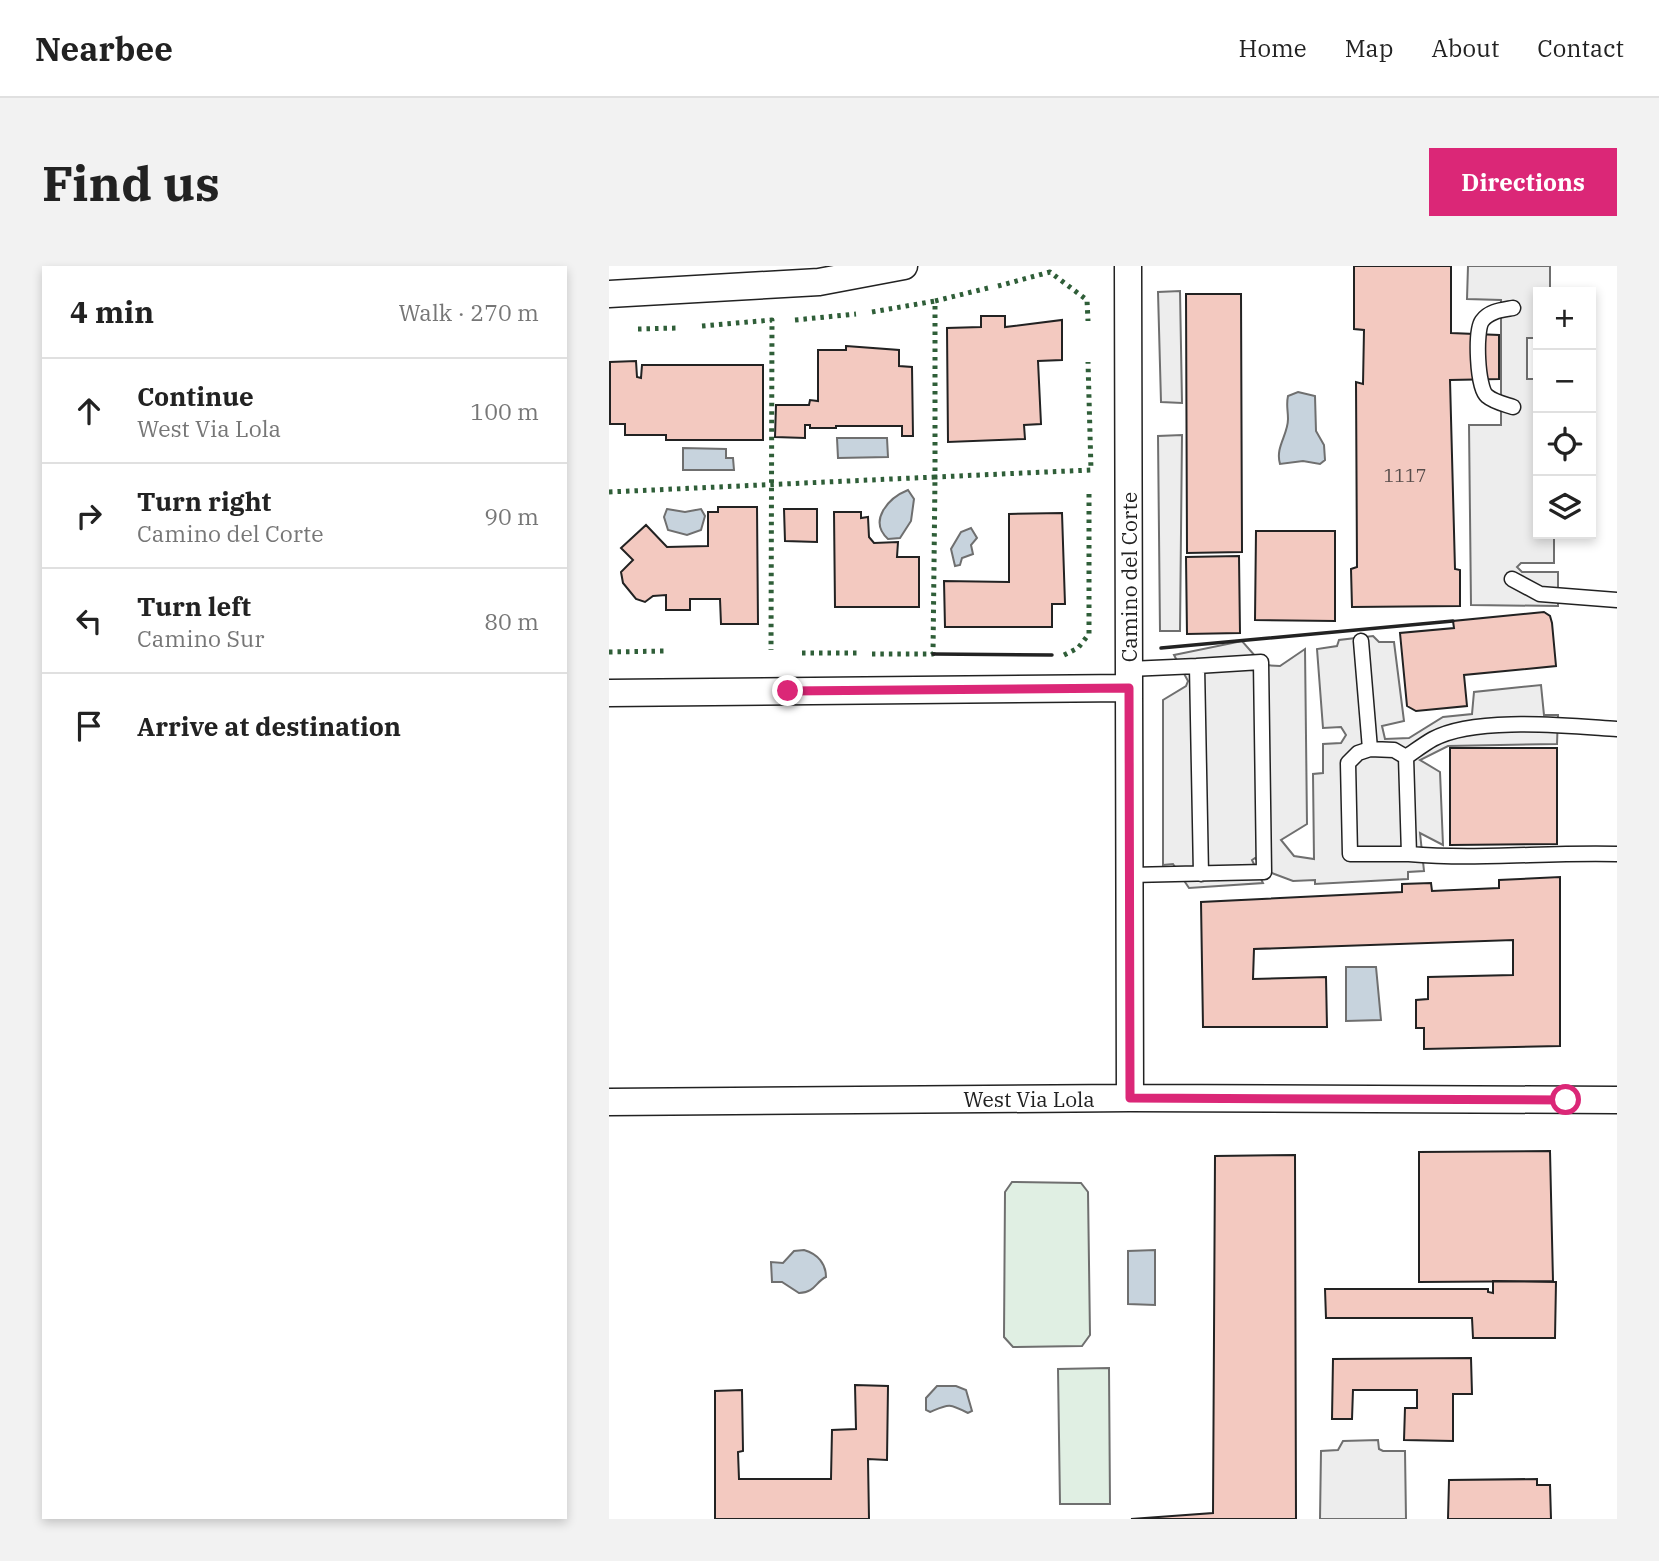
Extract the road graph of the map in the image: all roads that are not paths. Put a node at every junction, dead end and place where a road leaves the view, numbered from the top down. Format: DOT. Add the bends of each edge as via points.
graph roads {
  1 [pos="904,266"];
  2 [pos="1128,266"];
  3 [pos="609,294"];
  4 [pos="1513,308"];
  5 [pos="1513,407"];
  6 [pos="1512,579"];
  7 [pos="1617,600"];
  8 [pos="1361,641"];
  9 [pos="1197,666"];
  10 [pos="1129,678"];
  11 [pos="609,693"];
  12 [pos="1617,729"];
  13 [pos="1370,749"];
  14 [pos="1406,757"];
  15 [pos="1409,854"];
  16 [pos="1617,854"];
  17 [pos="1201,874"];
  18 [pos="1130,876"];
  19 [pos="1130,1098"];
  20 [pos="1617,1100"];
  21 [pos="609,1102"];
  1 -- 3 [label="street" via="819,282"];
  2 -- 10 [label="street, Camino del Corte"];
  4 -- 5 [label="lane" via="1494,311 1479,329 1479,386 1485,396"];
  6 -- 7 [label="lane" via="1540,594"];
  8 -- 13 [label="lane"];
  9 -- 10 [label="lane"];
  9 -- 17 [label="lane"];
  9 -- 17 [label="lane" via="1261,662 1264,872"];
  10 -- 11 [label="street"];
  10 -- 18 [label="street, Camino del Corte"];
  12 -- 14 [label="lane" via="1478,727 1435,737"];
  13 -- 14 [label="lane" via="1394,750"];
  13 -- 15 [label="lane" via="1348,764 1350,854"];
  14 -- 15 [label="lane"];
  15 -- 16 [label="lane" via="1457,858"];
  17 -- 18 [label="lane"];
  18 -- 19 [label="street, Camino del Corte"];
  19 -- 20 [label="street, West Via Lola"];
  19 -- 21 [label="street, West Via Lola"];
}
